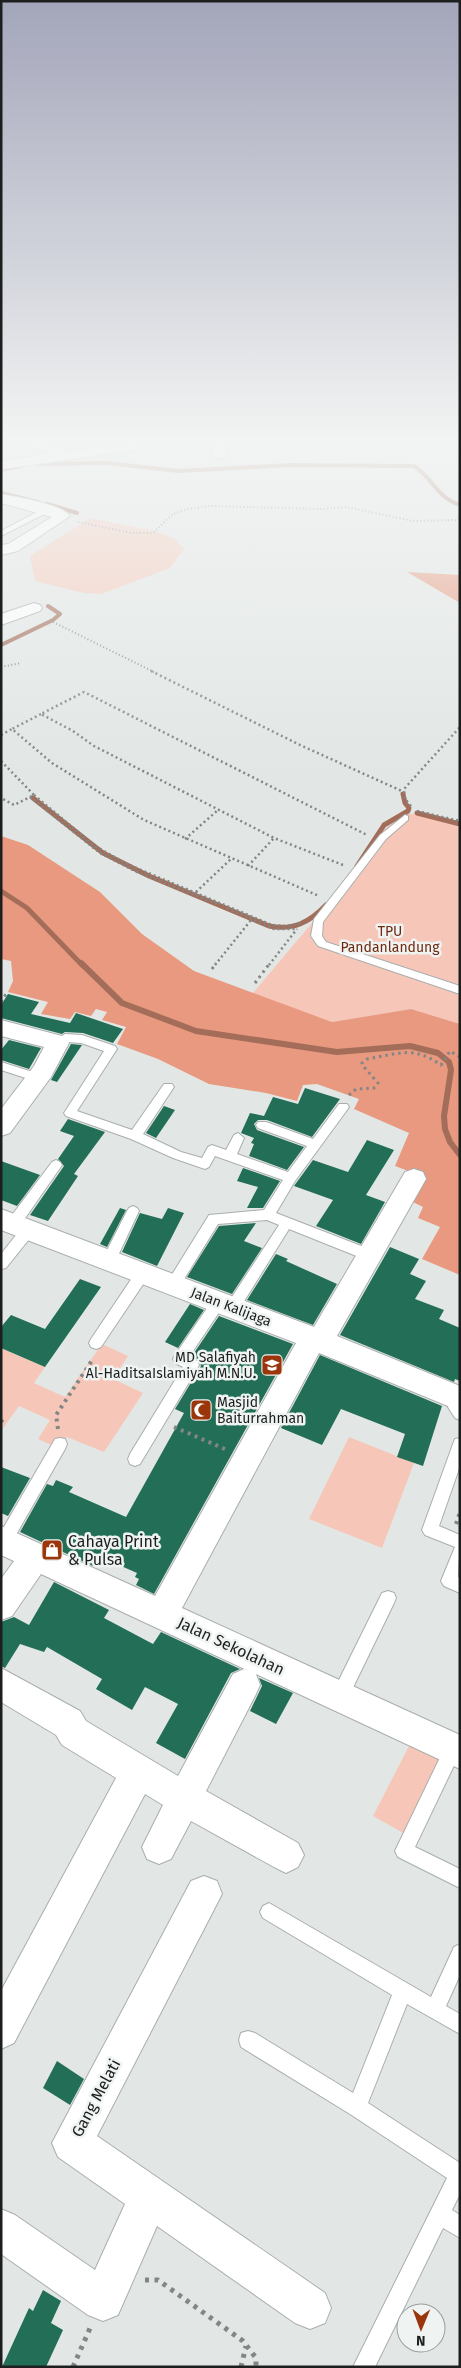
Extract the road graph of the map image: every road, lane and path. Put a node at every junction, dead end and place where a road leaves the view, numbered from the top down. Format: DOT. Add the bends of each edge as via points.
graph roads {
  1 [pos="34,608"];
  2 [pos="1,620"];
  3 [pos="53,622"];
  4 [pos="21,663"];
  5 [pos="1,667"];
  6 [pos="41,714"];
  7 [pos="460,727"];
  8 [pos="12,729"];
  9 [pos="1,735"];
  10 [pos="1,761"];
  11 [pos="404,792"];
  12 [pos="34,795"];
  13 [pos="30,797"];
  14 [pos="1,798"];
  15 [pos="218,810"];
  16 [pos="405,818"];
  17 [pos="460,820"];
  18 [pos="274,838"];
  19 [pos="373,838"];
  20 [pos="185,840"];
  21 [pos="231,859"];
  22 [pos="345,865"];
  23 [pos="248,866"];
  24 [pos="196,892"];
  25 [pos="320,896"];
  26 [pos="251,920"];
  27 [pos="305,923"];
  28 [pos="212,969"];
  29 [pos="255,983"];
  30 [pos="460,990"];
  31 [pos="6,994"];
  32 [pos="1,1002"];
  33 [pos="1,1028"];
  34 [pos="58,1043"];
  35 [pos="460,1057"];
  36 [pos="1,1066"];
  37 [pos="38,1078"];
  38 [pos="168,1087"];
  39 [pos="343,1107"];
  40 [pos="262,1125"];
  41 [pos="1,1127"];
  42 [pos="135,1136"];
  43 [pos="238,1138"];
  44 [pos="317,1145"];
  45 [pos="230,1155"];
  46 [pos="56,1165"];
  47 [pos="291,1178"];
  48 [pos="414,1179"];
  49 [pos="134,1211"];
  50 [pos="268,1215"];
  51 [pos="287,1222"];
  52 [pos="14,1224"];
  53 [pos="369,1255"];
  54 [pos="109,1260"];
  55 [pos="1,1264"];
  56 [pos="143,1273"];
  57 [pos="174,1285"];
  58 [pos="226,1304"];
  59 [pos="317,1339"];
  60 [pos="96,1343"];
  61 [pos="459,1404"];
  62 [pos="158,1421"];
  63 [pos="60,1444"];
  64 [pos="460,1444"];
  65 [pos="247,1458"];
  66 [pos="135,1460"];
  67 [pos="3,1541"];
  68 [pos="460,1542"];
  69 [pos="460,1552"];
  70 [pos="51,1561"];
  71 [pos="460,1586"];
  72 [pos="388,1598"];
  73 [pos="1,1605"];
  74 [pos="162,1614"];
  75 [pos="250,1671"];
  76 [pos="1,1684"];
  77 [pos="340,1696"];
  78 [pos="456,1751"];
  79 [pos="138,1772"];
  80 [pos="185,1798"];
  81 [pos="159,1847"];
  82 [pos="286,1855"];
  83 [pos="460,1879"];
  84 [pos="204,1894"];
  85 [pos="269,1912"];
  86 [pos="460,1953"];
  87 [pos="403,1991"];
  88 [pos="435,2010"];
  89 [pos="460,2025"];
  90 [pos="1,2030"];
  91 [pos="248,2040"];
  92 [pos="357,2107"];
  93 [pos="149,2197"];
  94 [pos="440,2213"];
  95 [pos="460,2228"];
  96 [pos="1,2229"];
  97 [pos="106,2294"];
  98 [pos="310,2308"];
  99 [pos="246,2346"];
  100 [pos="72,2367"];
  101 [pos="241,2367"];
  102 [pos="256,2367"];
  103 [pos="364,2367"];
  1 -- 2 [label="street"];
  3 -- 11 [label="path" via="300,745"];
  4 -- 5 [label="path"];
  6 -- 8 [label="path"];
  6 -- 15 [label="path" via="94,746"];
  6 -- 19 [label="path" via="84,692"];
  7 -- 11 [label="path"];
  8 -- 9 [label="path"];
  8 -- 20 [label="path" via="68,774 144,820"];
  10 -- 12 [label="path"];
  11 -- 17 [label="path" via="414,811"];
  12 -- 13 [label="path"];
  12 -- 24 [label="path" via="95,846 152,876"];
  13 -- 14 [label="path" via="14,805"];
  13 -- 26 [label="path" via="100,853"];
  15 -- 18 [label="path"];
  15 -- 20 [label="path"];
  16 -- 30 [label="lane" via="383,837 318,921 316,935 322,944"];
  18 -- 22 [label="path"];
  18 -- 23 [label="path"];
  20 -- 21 [label="path"];
  21 -- 23 [label="path"];
  21 -- 24 [label="path"];
  23 -- 25 [label="path"];
  24 -- 27 [label="path" via="272,925"];
  26 -- 28 [label="path"];
  26 -- 29 [label="path" via="274,929 297,929"];
  31 -- 32 [label="path"];
  33 -- 34 [label="street"];
  34 -- 37 [label="street"];
  34 -- 42 [label="lane" via="65,1038 82,1039 111,1049 70,1113"];
  35 -- 39 [label="path" via="450,1051 441,1065 427,1054 411,1052 367,1059 362,1063 364,1069 378,1083 374,1088 356,1089 350,1093"];
  36 -- 37 [label="lane"];
  37 -- 41 [label="street"];
  38 -- 42 [label="lane"];
  39 -- 44 [label="lane"];
  40 -- 44 [label="lane"];
  42 -- 45 [label="lane" via="205,1164 212,1150"];
  43 -- 45 [label="lane"];
  44 -- 47 [label="lane"];
  45 -- 47 [label="lane"];
  46 -- 52 [label="lane"];
  47 -- 50 [label="lane"];
  48 -- 53 [label="street"];
  49 -- 54 [label="lane"];
  50 -- 51 [label="lane"];
  50 -- 57 [label="lane" via="214,1218"];
  51 -- 53 [label="lane"];
  51 -- 58 [label="lane"];
  52 -- 54 [label="street, Jalan Kalijaga"];
  52 -- 55 [label="lane"];
  53 -- 59 [label="street"];
  54 -- 56 [label="street, Jalan Kalijaga"];
  56 -- 57 [label="street, Jalan Kalijaga"];
  56 -- 60 [label="lane"];
  57 -- 58 [label="street, Jalan Kalijaga"];
  58 -- 59 [label="street, Jalan Kalijaga"];
  58 -- 62 [label="lane" via="180,1359 192,1366"];
  59 -- 61 [label="street, Jalan Kalijaga"];
  59 -- 65 [label="street"];
  60 -- 63 [label="path" via="98,1352 56,1415"];
  62 -- 65 [label="path"];
  62 -- 66 [label="lane"];
  63 -- 67 [label="lane"];
  64 -- 68 [label="lane" via="430,1530"];
  65 -- 74 [label="street"];
  67 -- 70 [label="street, Jalan Sekolahan"];
  69 -- 71 [label="lane" via="449,1581"];
  70 -- 73 [label="street"];
  70 -- 74 [label="street, Jalan Sekolahan"];
  72 -- 77 [label="lane"];
  74 -- 75 [label="street, Jalan Sekolahan"];
  75 -- 77 [label="street, Jalan Sekolahan"];
  75 -- 80 [label="street"];
  76 -- 79 [label="street" via="68,1724 74,1733"];
  77 -- 78 [label="street, Jalan Sekolahan"];
  78 -- 83 [label="lane" via="404,1851"];
  79 -- 80 [label="street"];
  79 -- 90 [label="street"];
  80 -- 81 [label="street"];
  80 -- 82 [label="street"];
  84 -- 93 [label="street, Gang Melati" via="72,2143"];
  85 -- 87 [label="lane"];
  86 -- 88 [label="lane"];
  87 -- 88 [label="lane"];
  87 -- 92 [label="lane"];
  88 -- 89 [label="lane"];
  91 -- 92 [label="lane"];
  92 -- 94 [label="lane" via="459,2174"];
  93 -- 97 [label="street"];
  93 -- 98 [label="street"];
  94 -- 95 [label="lane"];
  94 -- 103 [label="lane"];
  96 -- 97 [label="street"];
  97 -- 99 [label="path" via="128,2280 158,2280"];
  97 -- 100 [label="path"];
  99 -- 101 [label="path"];
  99 -- 102 [label="path" via="256,2358"];
}
